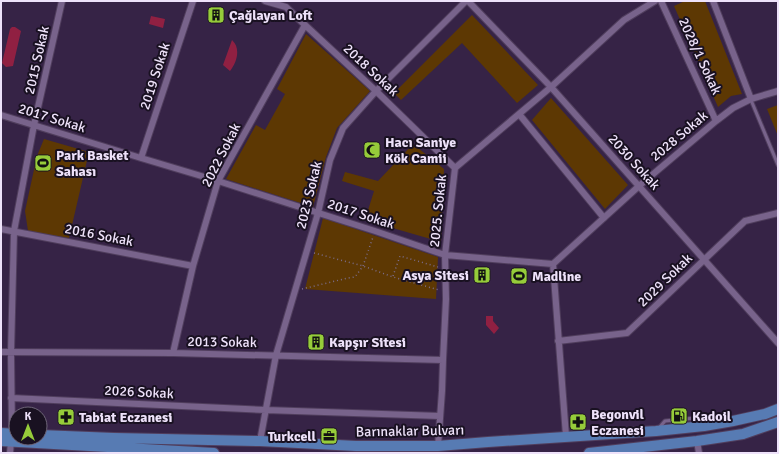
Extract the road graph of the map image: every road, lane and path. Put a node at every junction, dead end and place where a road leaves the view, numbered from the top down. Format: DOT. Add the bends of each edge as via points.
graph roads {
  1 [pos="62,1"];
  2 [pos="193,1"];
  3 [pos="264,1"];
  4 [pos="467,1"];
  5 [pos="655,1"];
  6 [pos="661,1"];
  7 [pos="713,1"];
  8 [pos="305,25"];
  9 [pos="551,87"];
  10 [pos="376,90"];
  11 [pos="778,91"];
  12 [pos="751,99"];
  13 [pos="519,114"];
  14 [pos="1,115"];
  15 [pos="716,121"];
  16 [pos="34,125"];
  17 [pos="141,158"];
  18 [pos="778,165"];
  19 [pos="455,168"];
  20 [pos="218,181"];
  21 [pos="639,186"];
  22 [pos="318,213"];
  23 [pos="778,213"];
  24 [pos="604,218"];
  25 [pos="1,229"];
  26 [pos="14,231"];
  27 [pos="375,231"];
  28 [pos="307,251"];
  29 [pos="445,255"];
  30 [pos="704,260"];
  31 [pos="553,264"];
  32 [pos="193,266"];
  33 [pos="363,266"];
  34 [pos="446,269"];
  35 [pos="393,277"];
  36 [pos="295,290"];
  37 [pos="446,292"];
  38 [pos="558,341"];
  39 [pos="778,343"];
  40 [pos="1,352"];
  41 [pos="11,353"];
  42 [pos="173,353"];
  43 [pos="276,355"];
  44 [pos="443,360"];
  45 [pos="11,398"];
  46 [pos="11,406"];
  47 [pos="778,409"];
  48 [pos="266,410"];
  49 [pos="440,416"];
  50 [pos="778,422"];
  51 [pos="48,435"];
  52 [pos="566,436"];
  53 [pos="48,440"];
  54 [pos="260,441"];
  55 [pos="697,441"];
  56 [pos="438,446"];
  57 [pos="214,453"];
  58 [pos="589,453"];
  59 [pos="699,453"];
  1 -- 16 [label="street, 2015 Sokak"];
  2 -- 17 [label="street, 2019 Sokak"];
  3 -- 8 [label="street, 2018 Sokak" via="286,7"];
  4 -- 9 [label="street, 2030 Sokak"];
  4 -- 10 [label="street, 2023 Sokak"];
  5 -- 9 [label="street, 2025. Sokak" via="624,20"];
  6 -- 15 [label="street, 2028/1 Sokak"];
  7 -- 12 [label="street"];
  8 -- 10 [label="street, 2018 Sokak"];
  8 -- 20 [label="street, 2022 Sokak"];
  9 -- 13 [label="street, 2025. Sokak"];
  9 -- 21 [label="street, 2030 Sokak"];
  10 -- 19 [label="street, 2018 Sokak"];
  10 -- 22 [label="street, 2023 Sokak" via="343,128 330,160"];
  11 -- 12 [label="street, 2028 Sokak"];
  12 -- 15 [label="street, 2028 Sokak"];
  12 -- 18 [label="lane"];
  13 -- 19 [label="street, 2025. Sokak"];
  13 -- 24 [label="street"];
  14 -- 16 [label="street, 2017 Sokak"];
  15 -- 21 [label="street, 2028 Sokak"];
  16 -- 17 [label="street, 2017 Sokak"];
  16 -- 26 [label="street, 2015 Sokak"];
  17 -- 20 [label="street, 2017 Sokak"];
  19 -- 29 [label="street, 2025. Sokak"];
  20 -- 22 [label="street, 2017 Sokak"];
  20 -- 32 [label="street, 2022 Sokak"];
  21 -- 24 [label="street, 2028 Sokak"];
  21 -- 30 [label="street, 2030 Sokak"];
  22 -- 27 [label="street, 2017 Sokak"];
  22 -- 28 [label="street, 2023 Sokak"];
  23 -- 30 [label="street, 2029 Sokak" via="745,221"];
  24 -- 31 [label="street, 2028 Sokak"];
  25 -- 26 [label="street, 2016 Sokak"];
  26 -- 32 [label="street, 2016 Sokak"];
  26 -- 41 [label="street, 2015 Sokak"];
  27 -- 29 [label="street, 2017 Sokak"];
  27 -- 33 [label="path"];
  28 -- 33 [label="path"];
  28 -- 36 [label="street, 2023 Sokak"];
  29 -- 31 [label="street, 2017 Sokak"];
  29 -- 34 [label="street, 2025. Sokak"];
  30 -- 38 [label="street, 2029 Sokak" via="627,333"];
  30 -- 39 [label="street, 2030 Sokak"];
  31 -- 38 [label="street"];
  32 -- 42 [label="street, 2022 Sokak"];
  33 -- 35 [label="path"];
  33 -- 36 [label="path" via="355,277"];
  34 -- 35 [label="path" via="400,256"];
  34 -- 37 [label="street, 2025. Sokak"];
  35 -- 37 [label="path"];
  36 -- 43 [label="street, 2023 Sokak"];
  37 -- 44 [label="street, 2025. Sokak"];
  38 -- 52 [label="street"];
  40 -- 41 [label="street, 2013 Sokak"];
  41 -- 42 [label="street, 2013 Sokak"];
  41 -- 45 [label="street, 2015 Sokak"];
  42 -- 43 [label="street, 2013 Sokak"];
  43 -- 44 [label="street, 2013 Sokak"];
  43 -- 48 [label="street, 2023 Sokak"];
  44 -- 49 [label="street, 2025. Sokak"];
  45 -- 46 [label="street, 2015 Sokak"];
  45 -- 48 [label="street, 2026 Sokak"];
  47 -- 52 [label="main road, Barınaklar Bulvarı" via="704,426"];
  48 -- 49 [label="street, 2026 Sokak"];
  48 -- 54 [label="street, 2023 Sokak"];
  49 -- 56 [label="street, 2025. Sokak"];
  50 -- 55 [label="main road" via="744,434"];
  51 -- 54 [label="main road, Barınaklar Bulvarı"];
  52 -- 56 [label="main road, Barınaklar Bulvarı"];
  53 -- 57 [label="main road"];
  54 -- 56 [label="main road, Barınaklar Bulvarı" via="356,446"];
  55 -- 58 [label="main road"];
  55 -- 59 [label="street"];
}
